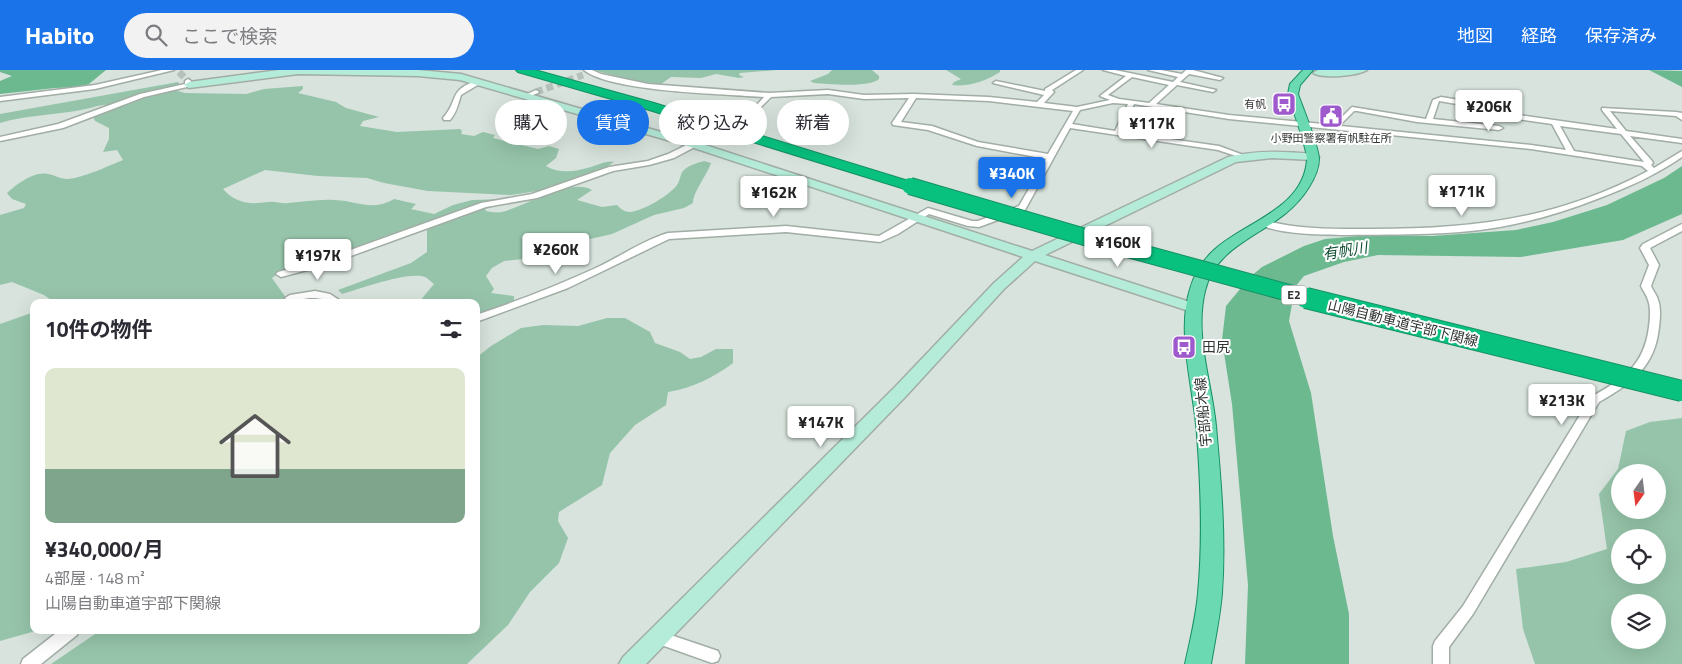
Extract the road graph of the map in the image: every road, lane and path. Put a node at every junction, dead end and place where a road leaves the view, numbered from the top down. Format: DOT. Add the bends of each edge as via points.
graph roads {
  1 [pos="171,70"];
  2 [pos="522,70"];
  3 [pos="1080,70"];
  4 [pos="1106,70"];
  5 [pos="1151,70"];
  6 [pos="1362,70"];
  7 [pos="1313,72"];
  8 [pos="587,73"];
  9 [pos="1131,73"];
  10 [pos="1187,73"];
  11 [pos="1220,78"];
  12 [pos="479,82"];
  13 [pos="188,83"];
  14 [pos="996,83"];
  15 [pos="1176,83"];
  16 [pos="1213,90"];
  17 [pos="1048,94"];
  18 [pos="769,95"];
  19 [pos="914,96"];
  20 [pos="0,99"];
  21 [pos="765,100"];
  22 [pos="1120,101"];
  23 [pos="1132,102"];
  24 [pos="1038,104"];
  25 [pos="1150,105"];
  26 [pos="1077,109"];
  27 [pos="1495,114"];
  28 [pos="1402,117"];
  29 [pos="447,118"];
  30 [pos="1682,118"];
  31 [pos="1428,121"];
  32 [pos="1555,123"];
  33 [pos="1303,124"];
  34 [pos="1068,126"];
  35 [pos="1338,128"];
  36 [pos="1499,128"];
  37 [pos="659,131"];
  38 [pos="1622,132"];
  39 [pos="1117,133"];
  40 [pos="1682,133"];
  41 [pos="1394,134"];
  42 [pos="0,139"];
  43 [pos="1679,140"];
  44 [pos="694,145"];
  45 [pos="705,145"];
  46 [pos="1502,145"];
  47 [pos="1571,153"];
  48 [pos="1682,153"];
  49 [pos="1242,156"];
  50 [pos="1313,157"];
  51 [pos="1050,158"];
  52 [pos="1644,164"];
  53 [pos="1654,172"];
  54 [pos="914,218"];
  55 [pos="1263,223"];
  56 [pos="1682,227"];
  57 [pos="1033,256"];
  58 [pos="281,274"];
  59 [pos="290,298"];
  60 [pos="332,299"];
  61 [pos="1194,308"];
  62 [pos="480,318"];
  63 [pos="1682,391"];
  64 [pos="66,634"];
  65 [pos="659,637"];
  66 [pos="712,656"];
  67 [pos="29,664"];
  68 [pos="631,664"];
  69 [pos="1198,664"];
  70 [pos="1441,664"];
  1 -- 20 [label="street" via="95,87"];
  2 -- 63 [label="highway, 山陽自動車道宇部下関線 / E2, bridge" via="1120,248 1305,298"];
  3 -- 17 [label="street" via="1047,90 1051,92"];
  4 -- 9 [label="street"];
  5 -- 10 [label="street"];
  6 -- 7 [label="street" via="1350,73"];
  7 -- 33 [label="main road" via="1298,79 1294,89 1294,100"];
  8 -- 18 [label="street" via="648,86"];
  9 -- 15 [label="street"];
  9 -- 22 [label="street" via="1104,96"];
  10 -- 11 [label="street"];
  10 -- 15 [label="street"];
  12 -- 13 [label="street" via="418,73 315,71"];
  12 -- 29 [label="street" via="457,96 456,109"];
  12 -- 37 [label="street"];
  13 -- 42 [label="street" via="142,95 60,126"];
  14 -- 17 [label="street"];
  15 -- 16 [label="street"];
  15 -- 25 [label="street"];
  17 -- 24 [label="street"];
  18 -- 19 [label="street" via="828,92 864,97"];
  18 -- 21 [label="street"];
  19 -- 24 [label="street"];
  19 -- 51 [label="street" via="896,123 929,128 977,144"];
  22 -- 23 [label="street"];
  22 -- 26 [label="street"];
  23 -- 25 [label="street"];
  23 -- 39 [label="street"];
  24 -- 26 [label="street"];
  25 -- 33 [label="street"];
  26 -- 34 [label="street"];
  27 -- 31 [label="street" via="1483,106 1441,99 1436,100"];
  27 -- 32 [label="street"];
  27 -- 36 [label="street"];
  28 -- 31 [label="street"];
  28 -- 35 [label="street" via="1352,109 1337,124"];
  28 -- 41 [label="street"];
  30 -- 38 [label="street" via="1676,114 1604,109"];
  31 -- 36 [label="street"];
  32 -- 38 [label="street"];
  32 -- 47 [label="street"];
  33 -- 35 [label="street"];
  33 -- 50 [label="main road"];
  34 -- 39 [label="street"];
  34 -- 51 [label="street"];
  35 -- 41 [label="street"];
  36 -- 46 [label="street"];
  38 -- 43 [label="street"];
  38 -- 52 [label="street" via="1649,164"];
  39 -- 49 [label="street" via="1219,148"];
  40 -- 43 [label="street"];
  41 -- 46 [label="street"];
  44 -- 58 [label="street" via="649,163 612,169 547,192 484,205 323,263"];
  45 -- 54 [label="street"];
  46 -- 47 [label="street"];
  47 -- 52 [label="street"];
  48 -- 53 [label="street"];
  49 -- 50 [label="street" via="1281,154"];
  49 -- 57 [label="street"];
  50 -- 55 [label="main road, 宇部船木線" via="1310,174 1300,191 1276,216"];
  51 -- 54 [label="street" via="1022,208 979,224 928,210"];
  52 -- 53 [label="street"];
  53 -- 55 [label="street" via="1564,209 1498,225 1428,231 1329,232 1298,231"];
  54 -- 57 [label="street"];
  54 -- 62 [label="street" via="880,238 786,229 668,236 557,289"];
  55 -- 61 [label="main road, 宇部船木線" via="1228,244 1214,258 1199,282"];
  56 -- 70 [label="street" via="1645,248 1654,262 1646,286 1654,302 1654,326 1649,350 1640,368 1596,400 1581,421 1468,610 1441,646"];
  57 -- 61 [label="street"];
  57 -- 65 [label="street" via="999,286"];
  59 -- 60 [label="street" via="317,294"];
  61 -- 69 [label="main road, 宇部船木線" via="1193,326 1205,412 1212,538 1210,594"];
  64 -- 67 [label="street"];
  65 -- 66 [label="street"];
  65 -- 68 [label="street"];
}
